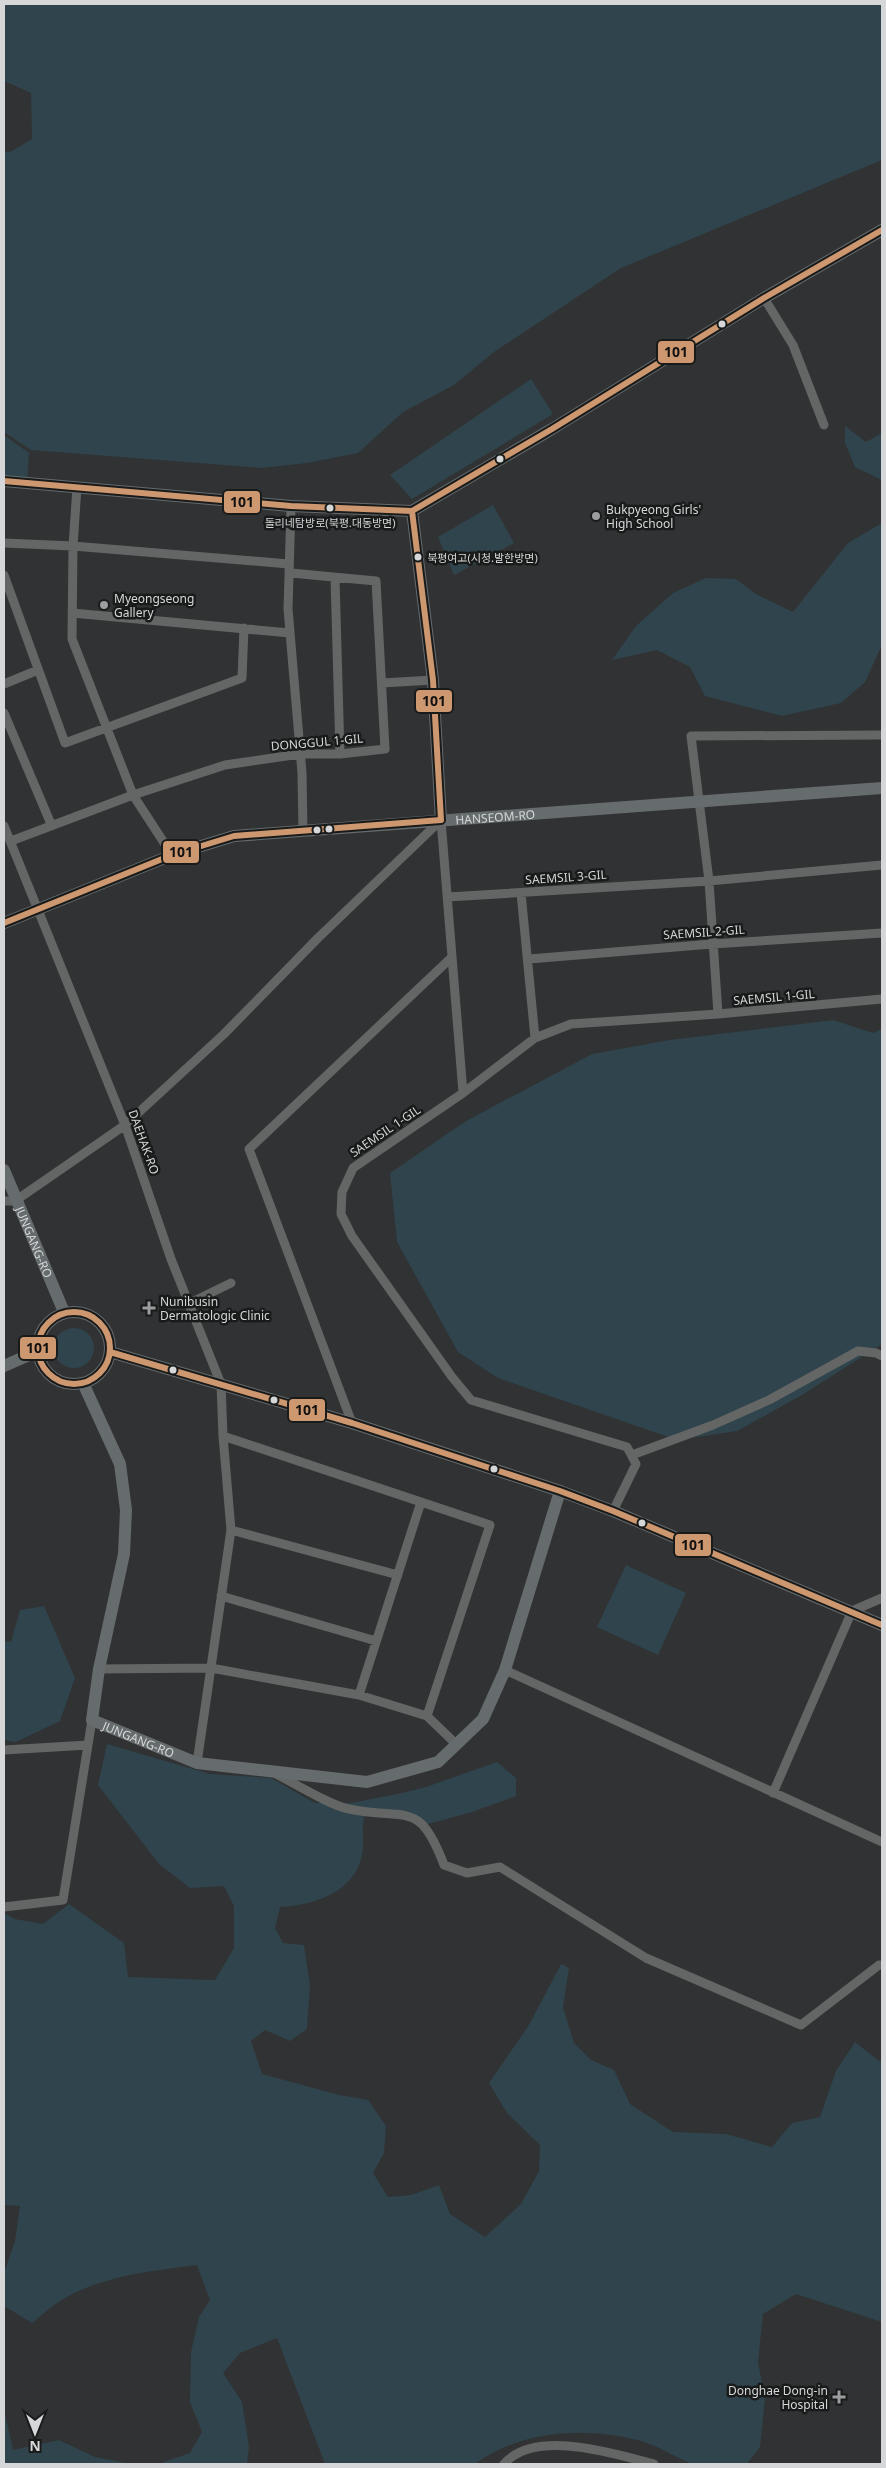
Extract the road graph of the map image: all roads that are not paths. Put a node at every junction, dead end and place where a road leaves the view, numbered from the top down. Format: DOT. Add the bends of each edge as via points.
graph roads {
  1 [pos="882,230"];
  2 [pos="764,298"];
  3 [pos="824,425"];
  4 [pos="4,481"];
  5 [pos="77,487"];
  6 [pos="291,506"];
  7 [pos="412,511"];
  8 [pos="4,543"];
  9 [pos="73,546"];
  10 [pos="290,569"];
  11 [pos="4,575"];
  12 [pos="335,578"];
  13 [pos="72,613"];
  14 [pos="244,628"];
  15 [pos="290,632"];
  16 [pos="38,670"];
  17 [pos="433,680"];
  18 [pos="382,683"];
  19 [pos="4,684"];
  20 [pos="4,713"];
  21 [pos="106,726"];
  22 [pos="882,735"];
  23 [pos="300,754"];
  24 [pos="340,754"];
  25 [pos="882,788"];
  26 [pos="133,795"];
  27 [pos="700,800"];
  28 [pos="441,820"];
  29 [pos="51,824"];
  30 [pos="4,826"];
  31 [pos="303,832"];
  32 [pos="11,841"];
  33 [pos="172,855"];
  34 [pos="882,865"];
  35 [pos="708,881"];
  36 [pos="522,893"];
  37 [pos="448,897"];
  38 [pos="39,910"];
  39 [pos="4,922"];
  40 [pos="882,933"];
  41 [pos="712,944"];
  42 [pos="452,957"];
  43 [pos="529,959"];
  44 [pos="882,999"];
  45 [pos="718,1014"];
  46 [pos="535,1038"];
  47 [pos="463,1093"];
  48 [pos="124,1125"];
  49 [pos="4,1170"];
  50 [pos="9,1201"];
  51 [pos="231,1283"];
  52 [pos="190,1303"];
  53 [pos="64,1312"];
  54 [pos="38,1351"];
  55 [pos="110,1352"];
  56 [pos="882,1356"];
  57 [pos="4,1366"];
  58 [pos="83,1383"];
  59 [pos="221,1384"];
  60 [pos="352,1423"];
  61 [pos="223,1436"];
  62 [pos="632,1455"];
  63 [pos="560,1491"];
  64 [pos="421,1502"];
  65 [pos="613,1511"];
  66 [pos="231,1530"];
  67 [pos="398,1575"];
  68 [pos="221,1596"];
  69 [pos="882,1598"];
  70 [pos="852,1612"];
  71 [pos="882,1624"];
  72 [pos="376,1641"];
  73 [pos="211,1668"];
  74 [pos="98,1669"];
  75 [pos="505,1670"];
  76 [pos="359,1695"];
  77 [pos="427,1716"];
  78 [pos="92,1720"];
  79 [pos="456,1744"];
  80 [pos="88,1745"];
  81 [pos="4,1750"];
  82 [pos="197,1763"];
  83 [pos="269,1771"];
  84 [pos="773,1793"];
  85 [pos="882,1842"];
  86 [pos="4,1906"];
  87 [pos="882,1965"];
  88 [pos="504,2464"];
  89 [pos="654,2464"];
  1 -- 2 [label="street"];
  2 -- 3 [label="street" via="793,345"];
  2 -- 7 [label="street"];
  4 -- 5 [label="street"];
  5 -- 6 [label="street"];
  5 -- 9 [label="street"];
  6 -- 7 [label="street"];
  6 -- 10 [label="street"];
  7 -- 17 [label="street"];
  8 -- 9 [label="street, DONGGUL 1-GIL"];
  9 -- 10 [label="street, DONGGUL 1-GIL"];
  9 -- 13 [label="street"];
  10 -- 12 [label="street, DONGGUL 1-GIL"];
  10 -- 15 [label="street"];
  11 -- 16 [label="street"];
  12 -- 18 [label="street, DONGGUL 1-GIL" via="376,581"];
  12 -- 24 [label="street"];
  13 -- 14 [label="street"];
  13 -- 21 [label="street" via="72,639"];
  14 -- 15 [label="street"];
  14 -- 21 [label="street" via="242,678"];
  15 -- 23 [label="street"];
  16 -- 19 [label="street"];
  16 -- 21 [label="street" via="65,742"];
  17 -- 18 [label="street"];
  17 -- 28 [label="street"];
  18 -- 24 [label="street, DONGGUL 1-GIL" via="385,749"];
  20 -- 29 [label="street"];
  21 -- 26 [label="street"];
  22 -- 27 [label="street" via="691,736"];
  23 -- 24 [label="street, DONGGUL 1-GIL"];
  23 -- 26 [label="street, DONGGUL 1-GIL" via="225,765"];
  23 -- 31 [label="street"];
  25 -- 27 [label="street, HANSEOM-RO"];
  26 -- 29 [label="street, DONGGUL 1-GIL"];
  26 -- 33 [label="street"];
  27 -- 28 [label="street, HANSEOM-RO"];
  27 -- 35 [label="street"];
  28 -- 31 [label="street, HANSEOM-RO"];
  28 -- 37 [label="street"];
  28 -- 48 [label="street" via="224,1034"];
  29 -- 32 [label="street, DONGGUL 1-GIL"];
  30 -- 32 [label="street, DAEHAK-RO"];
  31 -- 33 [label="street, HANSEOM-RO" via="234,836"];
  32 -- 38 [label="street, DAEHAK-RO"];
  33 -- 38 [label="street, HANSEOM-RO"];
  34 -- 35 [label="street, SAEMSIL 3-GIL"];
  35 -- 36 [label="street, SAEMSIL 3-GIL"];
  35 -- 41 [label="street"];
  36 -- 37 [label="street, SAEMSIL 3-GIL"];
  36 -- 43 [label="street"];
  37 -- 42 [label="street"];
  38 -- 39 [label="street, HANSEOM-RO"];
  38 -- 48 [label="street, DAEHAK-RO"];
  40 -- 41 [label="street, SAEMSIL 2-GIL"];
  41 -- 43 [label="street, SAEMSIL 2-GIL"];
  41 -- 45 [label="street"];
  42 -- 47 [label="street"];
  42 -- 60 [label="street" via="249,1149"];
  43 -- 46 [label="street"];
  44 -- 45 [label="street, SAEMSIL 1-GIL"];
  45 -- 46 [label="street, SAEMSIL 1-GIL" via="571,1024"];
  46 -- 47 [label="street, SAEMSIL 1-GIL"];
  47 -- 62 [label="street, SAEMSIL 1-GIL" via="352,1168 342,1192 341,1214 352,1236 471,1400 626,1447"];
  48 -- 50 [label="street"];
  48 -- 52 [label="street, DAEHAK-RO" via="170,1259"];
  49 -- 50 [label="street, JUNGANG-RO"];
  50 -- 53 [label="street, JUNGANG-RO"];
  51 -- 52 [label="street"];
  52 -- 59 [label="street, DAEHAK-RO"];
  53 -- 54 [label="street" via="49,1321 41,1332"];
  53 -- 55 [label="street" via="78,1311 98,1320 107,1332"];
  54 -- 57 [label="street"];
  54 -- 58 [label="street" via="41,1364 52,1376 70,1384"];
  55 -- 58 [label="street" via="101,1372"];
  55 -- 59 [label="street"];
  56 -- 62 [label="street" via="858,1351 768,1400"];
  58 -- 74 [label="street, JUNGANG-RO" via="120,1464 126,1510 124,1554"];
  59 -- 60 [label="street"];
  59 -- 61 [label="street, DAEHAK-RO"];
  60 -- 63 [label="street"];
  61 -- 64 [label="street"];
  61 -- 66 [label="street, DAEHAK-RO"];
  62 -- 65 [label="street" via="636,1464"];
  63 -- 65 [label="street"];
  63 -- 75 [label="street"];
  64 -- 67 [label="street"];
  64 -- 77 [label="street" via="490,1525"];
  65 -- 70 [label="street"];
  66 -- 67 [label="street"];
  66 -- 68 [label="street, DAEHAK-RO"];
  67 -- 72 [label="street"];
  68 -- 72 [label="street"];
  68 -- 73 [label="street, DAEHAK-RO"];
  69 -- 70 [label="street"];
  70 -- 71 [label="street"];
  70 -- 84 [label="street"];
  72 -- 76 [label="street"];
  73 -- 74 [label="street"];
  73 -- 76 [label="street"];
  73 -- 82 [label="street, DAEHAK-RO"];
  74 -- 78 [label="street, JUNGANG-RO"];
  75 -- 79 [label="street" via="483,1719"];
  75 -- 84 [label="street"];
  76 -- 77 [label="street"];
  77 -- 79 [label="street"];
  78 -- 80 [label="street"];
  78 -- 82 [label="street, JUNGANG-RO"];
  79 -- 83 [label="street, JUNGANG-RO" via="438,1762 367,1782"];
  80 -- 81 [label="street"];
  80 -- 86 [label="street" via="63,1900"];
  82 -- 83 [label="street, JUNGANG-RO"];
  83 -- 87 [label="street" via="348,1809 417,1818 434,1837 444,1865 468,1873 500,1867 646,1958 802,2025"];
  84 -- 85 [label="street"];
  88 -- 89 [label="street" via="511,2456 532,2448 574,2446"];
}
